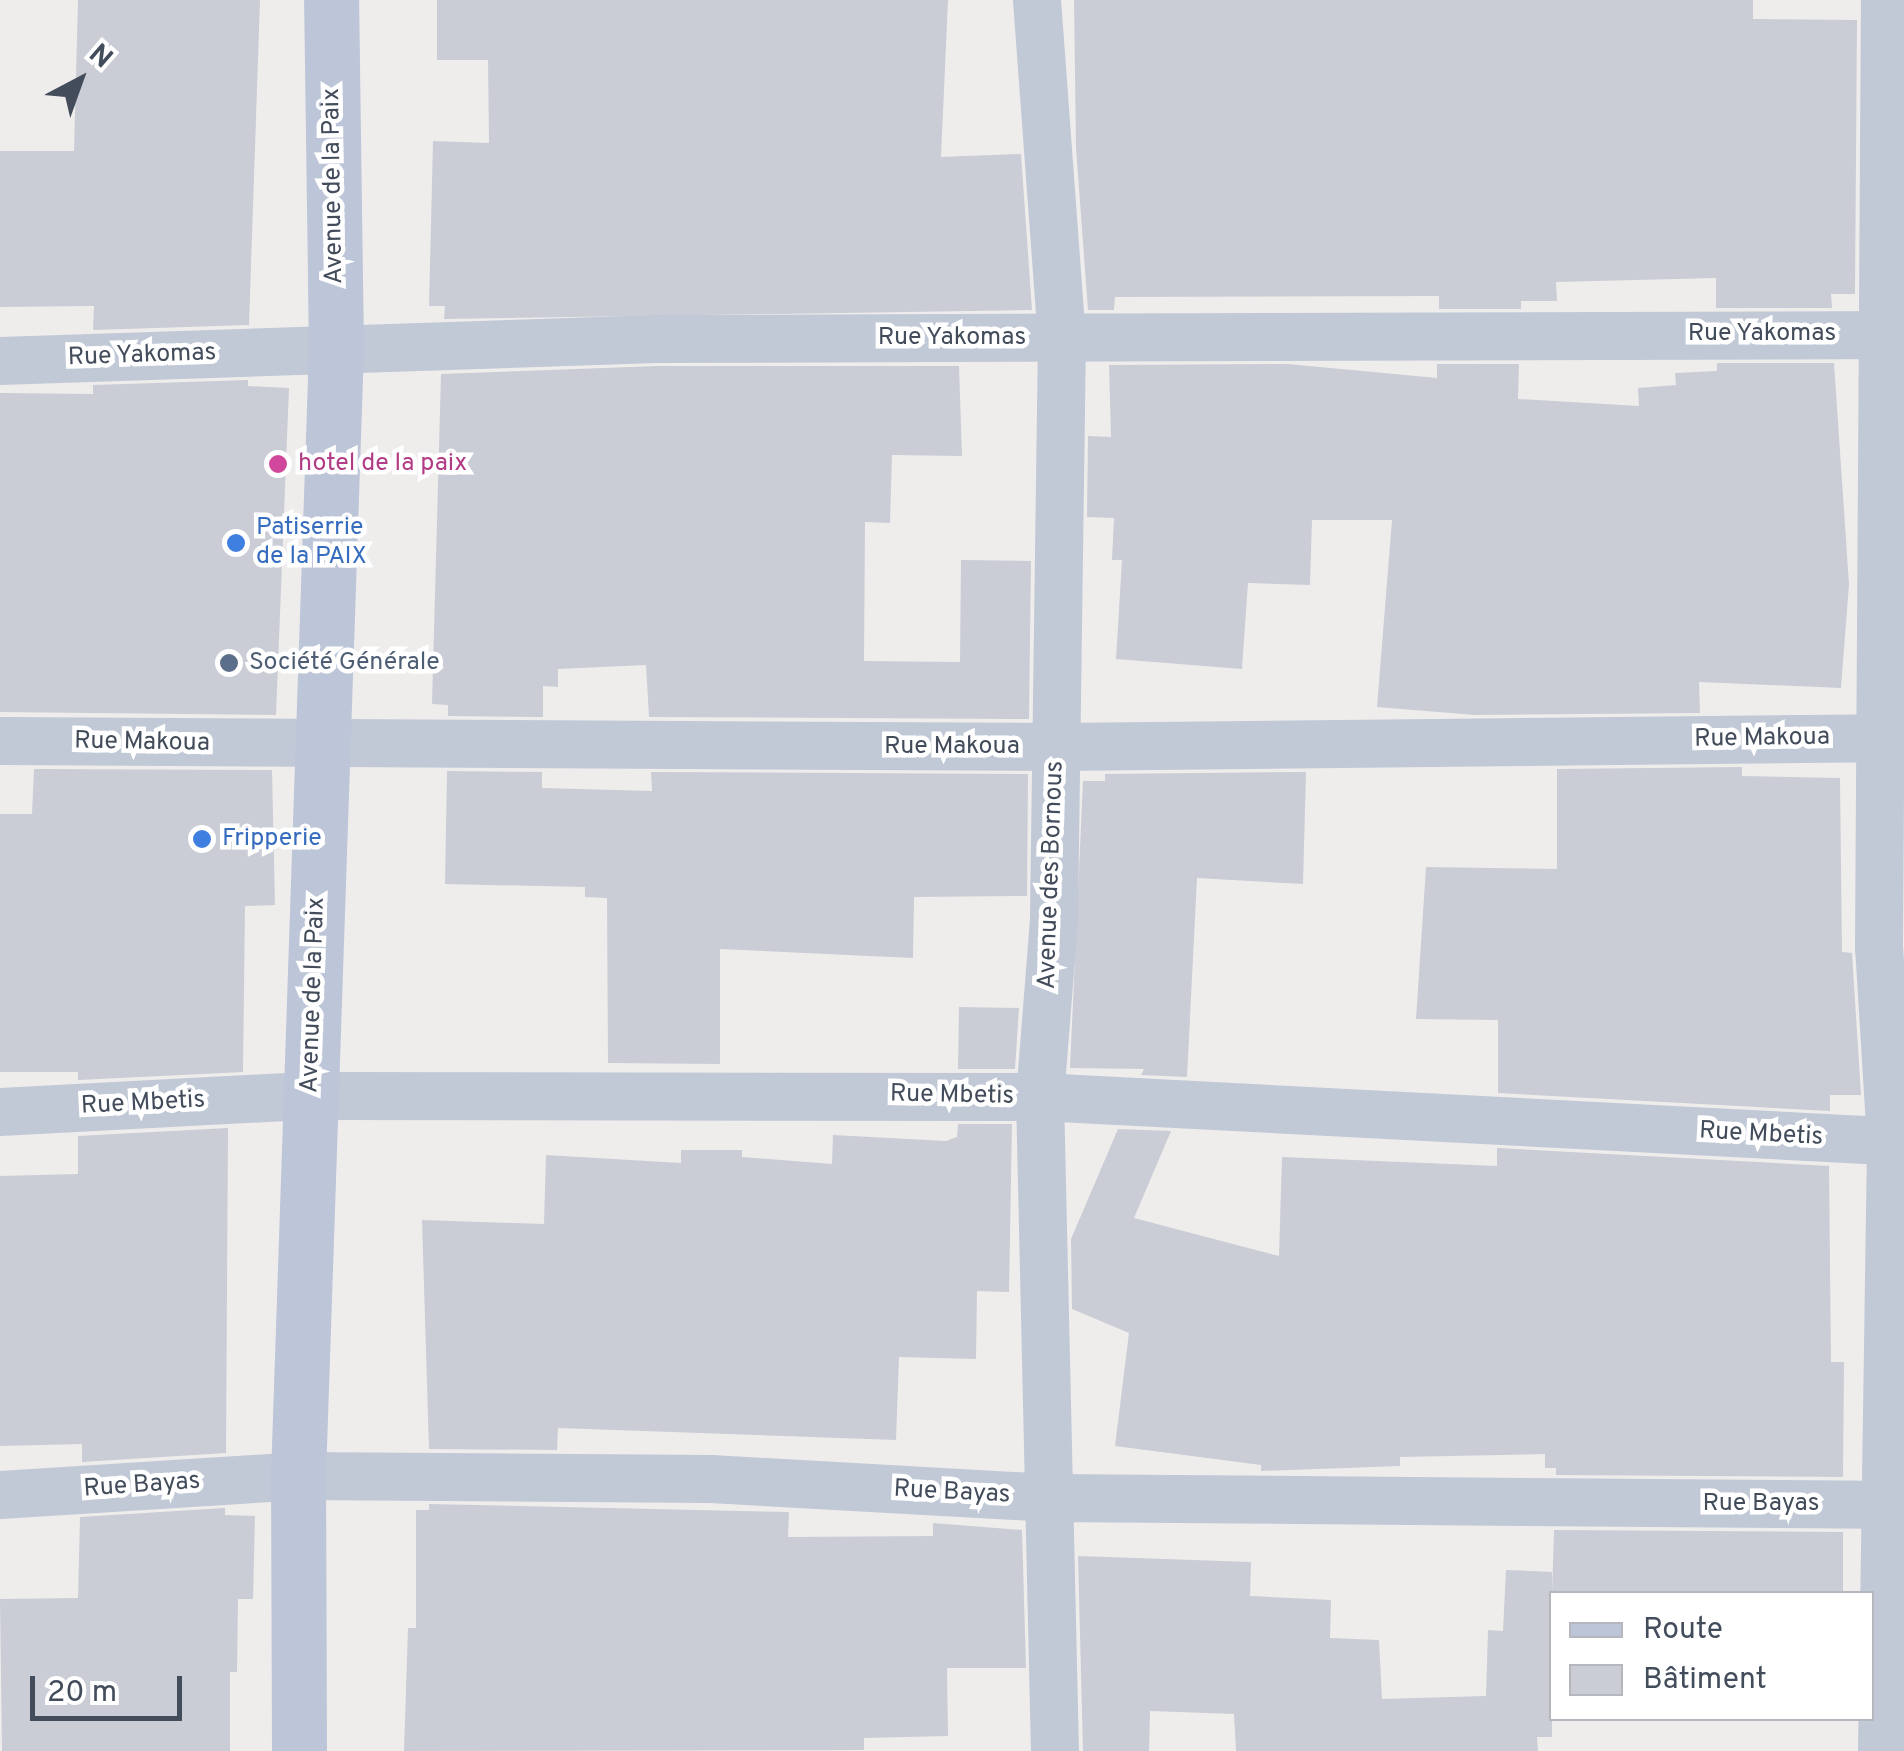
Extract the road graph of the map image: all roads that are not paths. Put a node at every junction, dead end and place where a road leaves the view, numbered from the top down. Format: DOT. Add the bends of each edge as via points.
graph roads {
  1 [pos="331,0"];
  2 [pos="1037,0"];
  3 [pos="1885,0"];
  4 [pos="1892,334"];
  5 [pos="1062,338"];
  6 [pos="336,350"];
  7 [pos="0,361"];
  8 [pos="1891,738"];
  9 [pos="0,741"];
  10 [pos="324,745"];
  11 [pos="1056,748"];
  12 [pos="310,1096"];
  13 [pos="1040,1097"];
  14 [pos="0,1112"];
  15 [pos="1897,1142"];
  16 [pos="298,1476"];
  17 [pos="0,1495"];
  18 [pos="1050,1498"];
  19 [pos="1897,1505"];
  20 [pos="299,1751"];
  21 [pos="1054,1751"];
  22 [pos="1882,1751"];
  1 -- 6 [label="main road, Avenue de la Paix"];
  2 -- 5 [label="street, Avenue des Bornous"];
  3 -- 4 [label="street"];
  4 -- 5 [label="street, Rue Yakomas"];
  4 -- 8 [label="street"];
  5 -- 6 [label="street, Rue Yakomas" via="657,338"];
  5 -- 11 [label="street, Avenue des Bornous"];
  6 -- 7 [label="street, Rue Yakomas"];
  6 -- 10 [label="main road, Avenue de la Paix"];
  8 -- 11 [label="street, Rue Makoua"];
  8 -- 15 [label="street" via="1878,948"];
  9 -- 10 [label="street, Rue Makoua"];
  10 -- 11 [label="street, Rue Makoua"];
  10 -- 12 [label="main road, Avenue de la Paix"];
  11 -- 13 [label="street, Avenue des Bornous" via="1054,920"];
  12 -- 13 [label="street, Rue Mbetis"];
  12 -- 14 [label="street, Rue Mbetis"];
  12 -- 16 [label="main road, Avenue de la Paix"];
  13 -- 15 [label="street, Rue Mbetis"];
  13 -- 18 [label="street, Avenue des Bornous"];
  15 -- 19 [label="street"];
  16 -- 17 [label="street, Rue Bayas"];
  16 -- 18 [label="street, Rue Bayas" via="712,1479"];
  16 -- 20 [label="main road, Avenue de la Paix"];
  18 -- 19 [label="street, Rue Bayas"];
  18 -- 21 [label="street, Avenue des Bornous"];
  19 -- 22 [label="street"];
}
